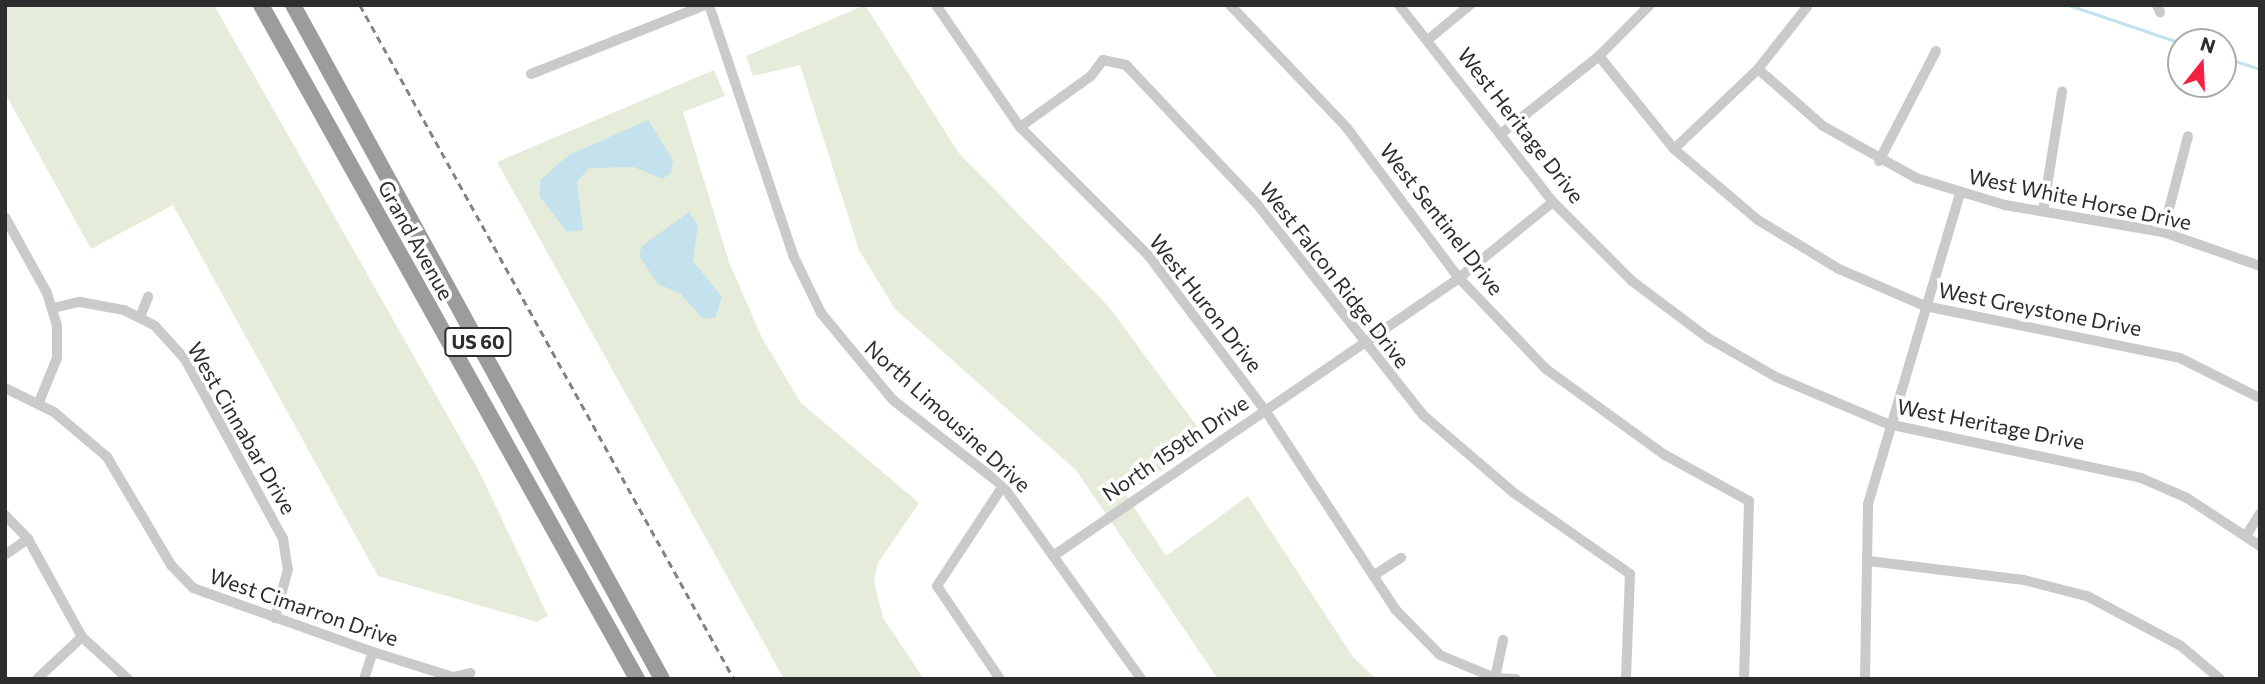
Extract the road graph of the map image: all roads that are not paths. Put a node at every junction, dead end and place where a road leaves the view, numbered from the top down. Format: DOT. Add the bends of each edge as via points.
graph roads {
  1 [pos="261,5"];
  2 [pos="293,5"];
  3 [pos="707,5"];
  4 [pos="936,5"];
  5 [pos="1230,5"];
  6 [pos="1399,5"];
  7 [pos="1470,5"];
  8 [pos="1650,5"];
  9 [pos="1807,7"];
  10 [pos="1430,38"];
  11 [pos="1936,51"];
  12 [pos="1600,56"];
  13 [pos="1758,69"];
  14 [pos="531,74"];
  15 [pos="2062,92"];
  16 [pos="1020,127"];
  17 [pos="1502,133"];
  18 [pos="2188,135"];
  19 [pos="1674,149"];
  20 [pos="1879,161"];
  21 [pos="1960,194"];
  22 [pos="1553,202"];
  23 [pos="2043,211"];
  24 [pos="5,217"];
  25 [pos="2164,232"];
  26 [pos="2260,266"];
  27 [pos="1458,278"];
  28 [pos="148,297"];
  29 [pos="1925,306"];
  30 [pos="53,308"];
  31 [pos="140,317"];
  32 [pos="1362,343"];
  33 [pos="5,388"];
  34 [pos="2260,398"];
  35 [pos="39,402"];
  36 [pos="1265,410"];
  37 [pos="1888,424"];
  38 [pos="1003,486"];
  39 [pos="2260,514"];
  40 [pos="5,515"];
  41 [pos="2246,536"];
  42 [pos="28,539"];
  43 [pos="2260,547"];
  44 [pos="1056,554"];
  45 [pos="5,555"];
  46 [pos="1401,558"];
  47 [pos="1869,561"];
  48 [pos="1376,574"];
  49 [pos="275,618"];
  50 [pos="82,637"];
  51 [pos="1503,640"];
  52 [pos="373,652"];
  53 [pos="471,673"];
  54 [pos="1495,678"];
  55 [pos="37,679"];
  56 [pos="128,679"];
  57 [pos="364,679"];
  58 [pos="637,679"];
  59 [pos="662,679"];
  60 [pos="1000,679"];
  61 [pos="1141,679"];
  62 [pos="1516,679"];
  63 [pos="1626,679"];
  64 [pos="1744,679"];
  65 [pos="1864,679"];
  66 [pos="2220,679"];
  1 -- 58 [label="highway, Grand Avenue / US 60"];
  2 -- 59 [label="highway, Grand Avenue / US 60"];
  3 -- 14 [label="street"];
  3 -- 38 [label="street, North Limousine Drive" via="793,255 821,313 849,354 893,400"];
  4 -- 16 [label="street, West Huron Drive"];
  5 -- 27 [label="street, West Sentinel Drive" via="1347,128"];
  6 -- 10 [label="street, West Heritage Drive"];
  7 -- 10 [label="street"];
  8 -- 12 [label="street"];
  9 -- 13 [label="street"];
  10 -- 17 [label="street, West Heritage Drive"];
  11 -- 20 [label="street"];
  12 -- 17 [label="street"];
  12 -- 19 [label="street, West Greystone Drive"];
  13 -- 19 [label="street"];
  13 -- 20 [label="street, West White Horse Drive" via="1823,126"];
  15 -- 23 [label="street"];
  16 -- 32 [label="street, West Falcon Ridge Drive" via="1091,76 1103,60 1126,65 1257,204"];
  16 -- 36 [label="street, West Huron Drive" via="1148,255"];
  17 -- 22 [label="street, West Heritage Drive"];
  18 -- 25 [label="street"];
  19 -- 29 [label="street, West Greystone Drive" via="1799,247"];
  20 -- 21 [label="street, West White Horse Drive"];
  21 -- 23 [label="street, West White Horse Drive"];
  21 -- 29 [label="street"];
  22 -- 27 [label="street, North 159th Drive"];
  22 -- 37 [label="street, West Heritage Drive" via="1632,281 1708,338 1776,377"];
  23 -- 25 [label="street, West White Horse Drive"];
  24 -- 30 [label="street"];
  25 -- 26 [label="street, West White Horse Drive"];
  27 -- 32 [label="street, North 159th Drive"];
  27 -- 64 [label="street, West Sentinel Drive" via="1556,376 1665,455 1749,501"];
  28 -- 31 [label="street"];
  29 -- 34 [label="street, West Greystone Drive" via="2180,358"];
  29 -- 37 [label="street"];
  30 -- 31 [label="street, West Cinnabar Drive" via="98,304"];
  30 -- 35 [label="street" via="57,358"];
  31 -- 49 [label="street, West Cinnabar Drive" via="185,359 283,539 288,569"];
  32 -- 36 [label="street, North 159th Drive"];
  32 -- 63 [label="street, West Falcon Ridge Drive" via="1423,415 1514,493 1630,574"];
  33 -- 35 [label="street, West Cimarron Drive"];
  35 -- 49 [label="street, West Cimarron Drive" via="107,457 181,578 207,596"];
  36 -- 44 [label="street, North 159th Drive"];
  36 -- 48 [label="street, West Huron Drive"];
  37 -- 41 [label="street, West Heritage Drive" via="2141,478 2187,498"];
  37 -- 47 [label="street" via="1868,504"];
  38 -- 44 [label="street, North Limousine Drive"];
  38 -- 60 [label="street" via="937,586"];
  39 -- 41 [label="street"];
  40 -- 42 [label="street"];
  41 -- 43 [label="street, West Heritage Drive"];
  42 -- 45 [label="street"];
  42 -- 50 [label="street"];
  44 -- 61 [label="street, North Limousine Drive"];
  46 -- 48 [label="street"];
  47 -- 65 [label="street"];
  47 -- 66 [label="street" via="2024,580 2087,596 2181,646"];
  48 -- 54 [label="street, West Huron Drive" via="1420,638 1440,655"];
  49 -- 52 [label="street, West Cimarron Drive"];
  50 -- 55 [label="street"];
  50 -- 56 [label="street"];
  51 -- 54 [label="street"];
  52 -- 53 [label="street, West Cimarron Drive" via="453,677"];
  52 -- 57 [label="street"];
  54 -- 62 [label="street, West Huron Drive"];
}
